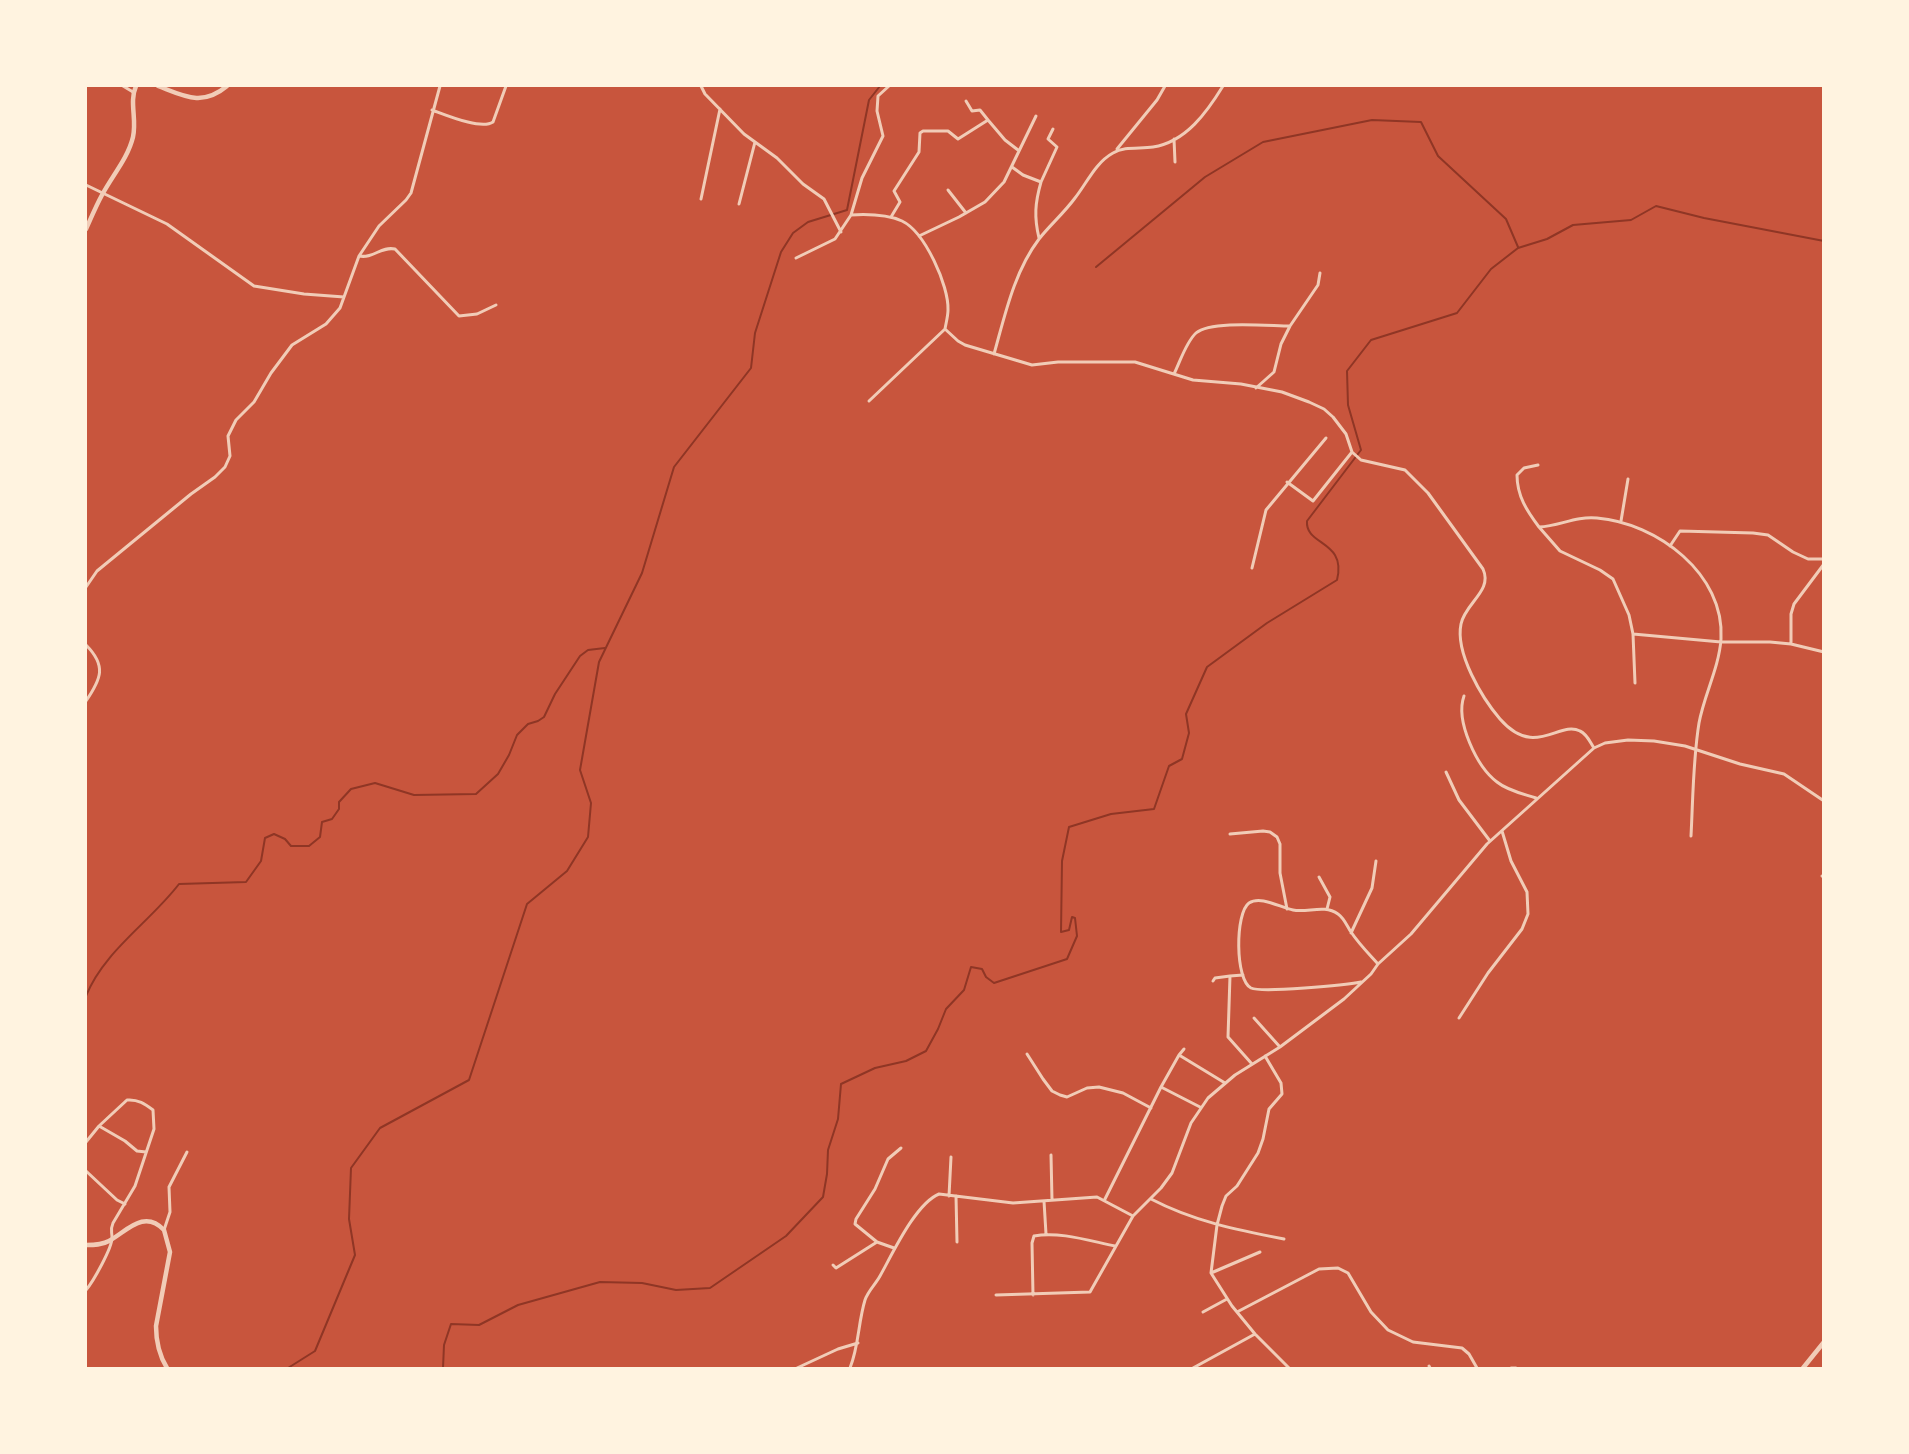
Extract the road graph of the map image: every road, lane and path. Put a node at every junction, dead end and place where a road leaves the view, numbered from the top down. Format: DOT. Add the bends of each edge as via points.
graph roads {
  1 [pos="123,86"];
  2 [pos="135,86"];
  3 [pos="158,86"];
  4 [pos="227,86"];
  5 [pos="440,86"];
  6 [pos="506,86"];
  7 [pos="701,86"];
  8 [pos="889,86"];
  9 [pos="1165,86"];
  10 [pos="1223,86"];
  11 [pos="133,92"];
  12 [pos="966,101"];
  13 [pos="432,110"];
  14 [pos="720,110"];
  15 [pos="1036,116"];
  16 [pos="988,120"];
  17 [pos="1053,129"];
  18 [pos="1174,139"];
  19 [pos="755,142"];
  20 [pos="1018,150"];
  21 [pos="1116,151"];
  22 [pos="1174,162"];
  23 [pos="1012,168"];
  24 [pos="1041,182"];
  25 [pos="86,185"];
  26 [pos="948,190"];
  27 [pos="103,194"];
  28 [pos="701,199"];
  29 [pos="739,204"];
  30 [pos="966,213"];
  31 [pos="851,215"];
  32 [pos="891,217"];
  33 [pos="86,230"];
  34 [pos="841,232"];
  35 [pos="919,236"];
  36 [pos="1039,238"];
  37 [pos="359,256"];
  38 [pos="796,258"];
  39 [pos="1320,273"];
  40 [pos="344,297"];
  41 [pos="496,305"];
  42 [pos="1290,327"];
  43 [pos="945,329"];
  44 [pos="994,354"];
  45 [pos="1174,375"];
  46 [pos="1256,388"];
  47 [pos="869,401"];
  48 [pos="1326,438"];
  49 [pos="1354,453"];
  50 [pos="1538,465"];
  51 [pos="1628,479"];
  52 [pos="1287,482"];
  53 [pos="1621,521"];
  54 [pos="1539,527"];
  55 [pos="1670,546"];
  56 [pos="1824,559"];
  57 [pos="1824,564"];
  58 [pos="1252,568"];
  59 [pos="86,587"];
  60 [pos="1633,634"];
  61 [pos="1721,642"];
  62 [pos="1791,644"];
  63 [pos="86,645"];
  64 [pos="1824,652"];
  65 [pos="1635,682"];
  66 [pos="1464,696"];
  67 [pos="86,701"];
  68 [pos="1594,748"];
  69 [pos="1695,750"];
  70 [pos="1446,772"];
  71 [pos="1537,799"];
  72 [pos="1824,801"];
  73 [pos="1502,831"];
  74 [pos="1230,834"];
  75 [pos="1691,836"];
  76 [pos="1490,842"];
  77 [pos="1376,861"];
  78 [pos="1319,877"];
  79 [pos="1287,909"];
  80 [pos="1327,909"];
  81 [pos="1351,933"];
  82 [pos="1378,964"];
  83 [pos="1243,975"];
  84 [pos="1230,976"];
  85 [pos="1213,981"];
  86 [pos="1362,982"];
  87 [pos="1254,1018"];
  88 [pos="1459,1018"];
  89 [pos="1280,1047"];
  90 [pos="1184,1049"];
  91 [pos="1027,1054"];
  92 [pos="1179,1055"];
  93 [pos="1265,1056"];
  94 [pos="1252,1064"];
  95 [pos="1226,1083"];
  96 [pos="1161,1087"];
  97 [pos="1200,1107"];
  98 [pos="1151,1108"];
  99 [pos="99,1126"];
  100 [pos="86,1142"];
  101 [pos="901,1148"];
  102 [pos="147,1152"];
  103 [pos="187,1152"];
  104 [pos="1051,1155"];
  105 [pos="951,1157"];
  106 [pos="86,1171"];
  107 [pos="949,1196"];
  108 [pos="956,1196"];
  109 [pos="1151,1199"];
  110 [pos="1052,1200"];
  111 [pos="1105,1200"];
  112 [pos="1044,1201"];
  113 [pos="125,1204"];
  114 [pos="1133,1216"];
  115 [pos="1217,1225"];
  116 [pos="164,1230"];
  117 [pos="1047,1234"];
  118 [pos="112,1239"];
  119 [pos="1284,1239"];
  120 [pos="877,1242"];
  121 [pos="957,1242"];
  122 [pos="86,1245"];
  123 [pos="1115,1246"];
  124 [pos="894,1248"];
  125 [pos="1260,1252"];
  126 [pos="832,1265"];
  127 [pos="1211,1273"];
  128 [pos="86,1290"];
  129 [pos="996,1295"];
  130 [pos="1033,1295"];
  131 [pos="1227,1299"];
  132 [pos="1203,1312"];
  133 [pos="1237,1312"];
  134 [pos="1255,1334"];
  135 [pos="1824,1342"];
  136 [pos="858,1343"];
  137 [pos="167,1368"];
  138 [pos="797,1368"];
  139 [pos="850,1368"];
  140 [pos="1192,1368"];
  141 [pos="1289,1368"];
  142 [pos="1477,1368"];
  143 [pos="1511,1368"];
  144 [pos="1516,1368"];
  145 [pos="1803,1368"];
  1 -- 11 [label="street"];
  2 -- 11 [label="street"];
  3 -- 4 [label="street" via="194,99 207,98"];
  5 -- 13 [label="street"];
  6 -- 13 [label="street" via="489,125"];
  7 -- 14 [label="street"];
  8 -- 31 [label="street" via="878,96 883,136 862,178"];
  9 -- 21 [label="street"];
  10 -- 18 [label="street" via="1197,123"];
  11 -- 27 [label="street" via="133,138"];
  12 -- 16 [label="street" via="972,111 980,110"];
  13 -- 37 [label="street" via="411,193 379,226"];
  14 -- 19 [label="street"];
  14 -- 28 [label="street"];
  15 -- 20 [label="street"];
  16 -- 20 [label="street"];
  16 -- 32 [label="street" via="958,139 948,131 920,133 919,152 894,191 900,202"];
  17 -- 24 [label="street" via="1048,139 1057,147"];
  18 -- 21 [label="street" via="1160,145"];
  18 -- 22 [label="street"];
  19 -- 29 [label="street"];
  19 -- 34 [label="street" via="820,195"];
  20 -- 23 [label="street"];
  21 -- 36 [label="street" via="1099,163 1076,197"];
  23 -- 24 [label="street"];
  23 -- 30 [label="street" via="985,201"];
  24 -- 36 [label="street" via="1035,205"];
  25 -- 27 [label="street"];
  26 -- 30 [label="street"];
  27 -- 33 [label="street"];
  27 -- 40 [label="street" via="167,224 254,286"];
  30 -- 35 [label="street"];
  31 -- 32 [label="street"];
  31 -- 34 [label="street"];
  32 -- 35 [label="street" via="905,222"];
  34 -- 38 [label="street"];
  35 -- 43 [label="street" via="929,250 947,296"];
  36 -- 44 [label="street" via="1017,279"];
  37 -- 40 [label="street"];
  37 -- 41 [label="street" via="370,257 384,249 395,249 459,316 477,314"];
  39 -- 42 [label="street" via="1318,285"];
  40 -- 59 [label="street" via="326,324 292,345 254,402 236,420 228,436 230,456 225,467 97,571"];
  42 -- 45 [label="street" via="1263,324 1205,328 1191,340"];
  42 -- 46 [label="street" via="1274,372"];
  43 -- 44 [label="street" via="965,345"];
  43 -- 47 [label="street"];
  44 -- 45 [label="street" via="1032,365 1125,360"];
  45 -- 46 [label="street"];
  46 -- 49 [label="street" via="1282,392 1324,408 1346,434"];
  48 -- 52 [label="street"];
  49 -- 52 [label="street" via="1313,501"];
  49 -- 68 [label="street" via="1361,460 1405,470 1428,493 1483,568 1486,585 1462,617 1460,645 1500,719 1515,732 1529,737 1575,729"];
  50 -- 54 [label="street" via="1524,468 1517,480 1526,509"];
  51 -- 53 [label="street"];
  52 -- 58 [label="street" via="1266,510"];
  53 -- 54 [label="street" via="1580,517"];
  53 -- 55 [label="street"];
  54 -- 60 [label="street" via="1560,551 1613,579"];
  55 -- 56 [label="street" via="1680,531 1753,533 1768,535 1808,558"];
  55 -- 61 [label="street" via="1692,564 1705,582 1716,603"];
  57 -- 62 [label="street" via="1794,604"];
  60 -- 61 [label="street"];
  60 -- 65 [label="street"];
  61 -- 62 [label="street"];
  61 -- 69 [label="street" via="1701,711"];
  62 -- 64 [label="street"];
  63 -- 67 [label="street" via="100,668"];
  66 -- 71 [label="street" via="1461,707 1468,738 1481,764 1499,784"];
  68 -- 69 [label="street" via="1613,742 1645,741"];
  68 -- 71 [label="street"];
  69 -- 72 [label="street" via="1784,774"];
  69 -- 75 [label="street"];
  70 -- 76 [label="street" via="1459,800"];
  71 -- 73 [label="street"];
  73 -- 76 [label="street"];
  73 -- 88 [label="street" via="1511,861 1527,892 1528,915"];
  74 -- 79 [label="street" via="1263,831 1277,837"];
  76 -- 82 [label="street" via="1430,914"];
  77 -- 81 [label="street" via="1372,888"];
  78 -- 80 [label="street" via="1330,897"];
  79 -- 80 [label="street"];
  79 -- 83 [label="street" via="1259,900 1244,909 1239,954"];
  80 -- 81 [label="street" via="1341,916"];
  81 -- 82 [label="street"];
  82 -- 86 [label="street"];
  83 -- 84 [label="street"];
  83 -- 86 [label="street" via="1246,984 1258,989"];
  84 -- 85 [label="street"];
  84 -- 94 [label="street" via="1228,1037"];
  86 -- 89 [label="street"];
  87 -- 89 [label="street"];
  89 -- 93 [label="street"];
  90 -- 92 [label="street"];
  91 -- 98 [label="street" via="1042,1079 1060,1095 1100,1087 1123,1093"];
  92 -- 95 [label="street"];
  92 -- 96 [label="street"];
  93 -- 94 [label="street"];
  93 -- 115 [label="street" via="1281,1083 1282,1094 1269,1109 1258,1153 1226,1196"];
  94 -- 95 [label="street"];
  95 -- 97 [label="street"];
  96 -- 97 [label="street"];
  96 -- 98 [label="street"];
  97 -- 109 [label="street" via="1172,1173"];
  98 -- 111 [label="street"];
  99 -- 100 [label="street"];
  99 -- 102 [label="street" via="137,1151"];
  99 -- 102 [label="street" via="127,1100 143,1103 154,1114"];
  101 -- 120 [label="street" via="888,1159 856,1219 857,1228"];
  102 -- 113 [label="street"];
  103 -- 116 [label="street" via="169,1187 170,1212"];
  104 -- 110 [label="street"];
  105 -- 107 [label="street"];
  106 -- 113 [label="street"];
  107 -- 108 [label="street"];
  107 -- 124 [label="street" via="933,1197"];
  108 -- 112 [label="street" via="1012,1203"];
  108 -- 121 [label="street"];
  109 -- 114 [label="street"];
  109 -- 115 [label="street"];
  110 -- 111 [label="street"];
  110 -- 112 [label="street"];
  111 -- 114 [label="street"];
  112 -- 117 [label="street"];
  113 -- 118 [label="street" via="111,1228"];
  114 -- 123 [label="street"];
  115 -- 119 [label="street"];
  115 -- 127 [label="street"];
  116 -- 118 [label="street" via="153,1222 138,1223"];
  116 -- 137 [label="street" via="170,1252 156,1338"];
  117 -- 123 [label="street"];
  117 -- 130 [label="street" via="1033,1237"];
  118 -- 122 [label="street"];
  118 -- 128 [label="street" via="97,1276"];
  120 -- 124 [label="street"];
  120 -- 126 [label="street" via="836,1268"];
  123 -- 130 [label="street" via="1090,1292"];
  124 -- 136 [label="street" via="867,1295"];
  125 -- 127 [label="street"];
  127 -- 131 [label="street"];
  129 -- 130 [label="street"];
  131 -- 132 [label="street"];
  131 -- 133 [label="street"];
  133 -- 134 [label="street"];
  133 -- 142 [label="street" via="1318,1269 1338,1268 1348,1273 1371,1312 1388,1330 1413,1341 1462,1348"];
  134 -- 140 [label="street"];
  134 -- 141 [label="street"];
  135 -- 145 [label="street"];
  136 -- 138 [label="street"];
  136 -- 139 [label="street"];
  143 -- 144 [label="street"];
}
